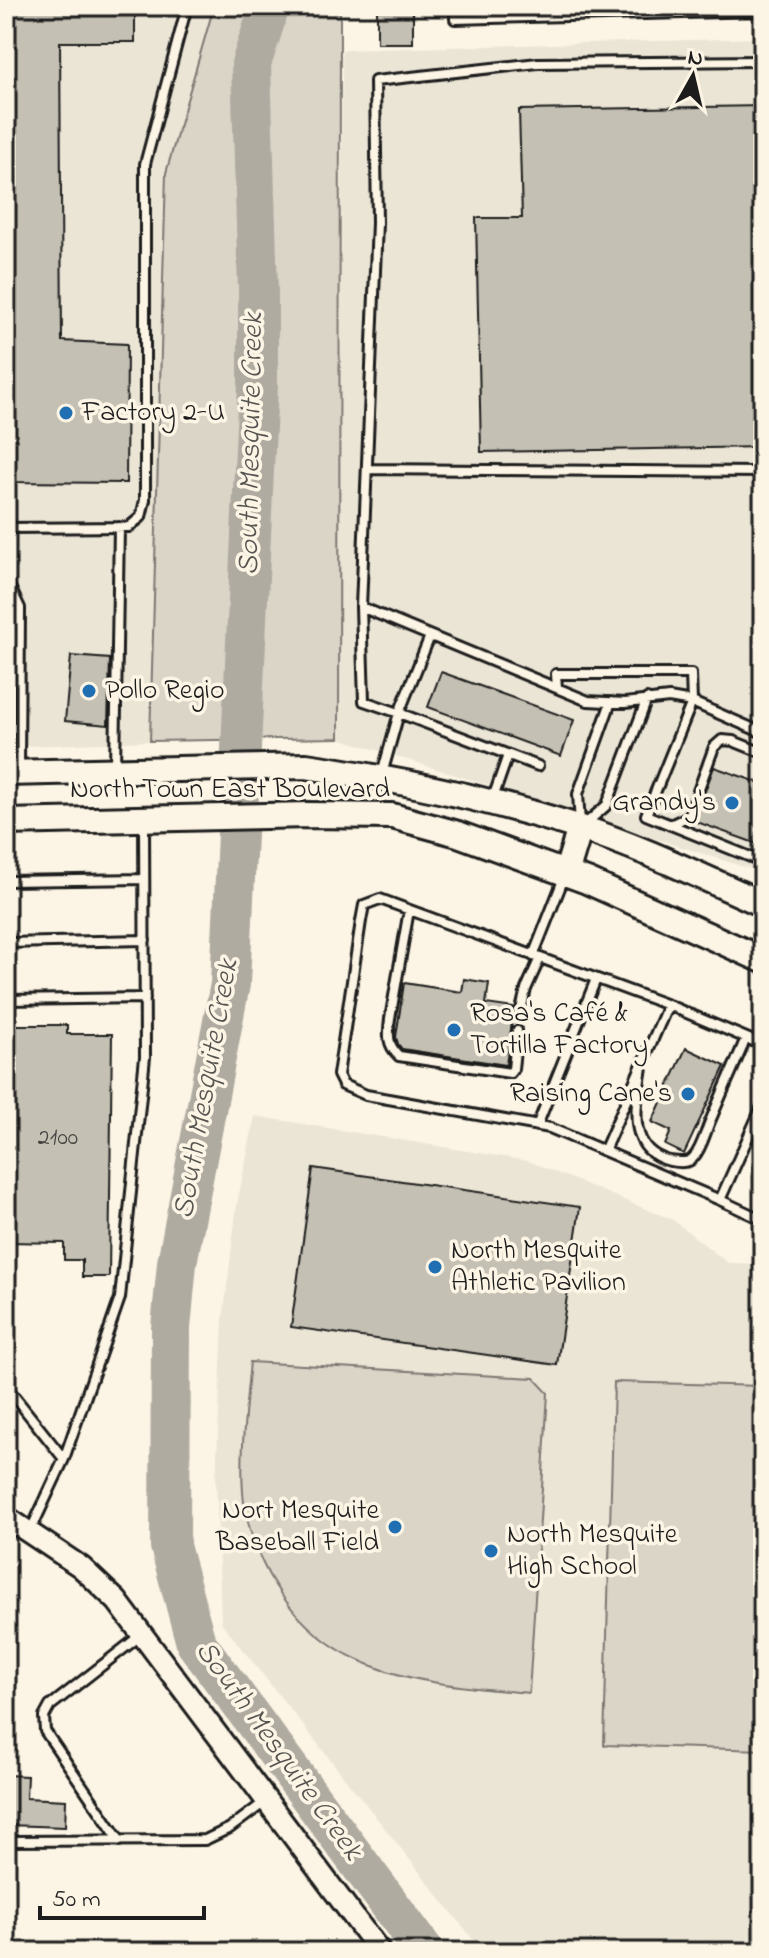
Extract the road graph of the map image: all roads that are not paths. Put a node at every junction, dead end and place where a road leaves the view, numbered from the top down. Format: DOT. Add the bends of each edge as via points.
graph roads {
  1 [pos="187,6"];
  2 [pos="455,6"];
  3 [pos="763,11"];
  4 [pos="763,61"];
  5 [pos="367,469"];
  6 [pos="763,472"];
  7 [pos="119,527"];
  8 [pos="6,528"];
  9 [pos="6,579"];
  10 [pos="361,607"];
  11 [pos="430,636"];
  12 [pos="557,688"];
  13 [pos="647,699"];
  14 [pos="611,702"];
  15 [pos="692,702"];
  16 [pos="399,713"];
  17 [pos="6,728"];
  18 [pos="19,728"];
  19 [pos="763,733"];
  20 [pos="763,753"];
  21 [pos="508,755"];
  22 [pos="538,766"];
  23 [pos="115,770"];
  24 [pos="12,773"];
  25 [pos="381,778"];
  26 [pos="491,803"];
  27 [pos="144,818"];
  28 [pos="6,822"];
  29 [pos="670,825"];
  30 [pos="580,828"];
  31 [pos="763,862"];
  32 [pos="566,874"];
  33 [pos="144,879"];
  34 [pos="6,881"];
  35 [pos="763,904"];
  36 [pos="409,910"];
  37 [pos="145,940"];
  38 [pos="6,943"];
  39 [pos="536,957"];
  40 [pos="763,960"];
  41 [pos="596,979"];
  42 [pos="145,998"];
  43 [pos="6,1000"];
  44 [pos="668,1005"];
  45 [pos="520,1014"];
  46 [pos="517,1031"];
  47 [pos="746,1038"];
  48 [pos="763,1045"];
  49 [pos="642,1067"];
  50 [pos="763,1104"];
  51 [pos="537,1126"];
  52 [pos="604,1151"];
  53 [pos="720,1200"];
  54 [pos="763,1220"];
  55 [pos="6,1386"];
  56 [pos="64,1459"];
  57 [pos="6,1517"];
  58 [pos="30,1533"];
  59 [pos="142,1634"];
  60 [pos="267,1800"];
  61 [pos="6,1841"];
  62 [pos="120,1841"];
  63 [pos="380,1952"];
  1 -- 7 [label="lane" via="145,164 145,500 141,517 129,527"];
  2 -- 3 [label="lane" via="455,19"];
  4 -- 5 [label="lane" via="538,63 375,81 377,223"];
  5 -- 6 [label="lane"];
  5 -- 10 [label="lane"];
  7 -- 8 [label="lane"];
  7 -- 23 [label="lane"];
  9 -- 18 [label="lane" via="20,608"];
  10 -- 11 [label="lane"];
  10 -- 16 [label="lane" via="364,701"];
  11 -- 12 [label="lane"];
  11 -- 16 [label="lane"];
  12 -- 14 [label="lane" via="588,701"];
  12 -- 15 [label="lane" via="556,674 691,674"];
  13 -- 14 [label="lane"];
  13 -- 15 [label="lane"];
  13 -- 30 [label="lane" via="607,805"];
  14 -- 30 [label="lane" via="578,794"];
  15 -- 19 [label="lane"];
  15 -- 29 [label="lane" via="646,815"];
  16 -- 21 [label="lane"];
  16 -- 25 [label="lane"];
  17 -- 18 [label="lane"];
  18 -- 24 [label="lane"];
  20 -- 29 [label="lane" via="722,740 714,747 689,816"];
  21 -- 22 [label="lane"];
  21 -- 26 [label="lane"];
  23 -- 24 [label="main road, North Town East Boulevard"];
  23 -- 25 [label="main road, North Town East Boulevard" via="306,766"];
  25 -- 26 [label="main road, North Town East Boulevard"];
  26 -- 30 [label="main road, North Town East Boulevard"];
  27 -- 28 [label="main road, North Town East Boulevard"];
  27 -- 32 [label="main road, North Town East Boulevard" via="392,816"];
  27 -- 33 [label="lane"];
  29 -- 31 [label="lane"];
  30 -- 32 [label="main road"];
  30 -- 35 [label="main road, North Town East Boulevard"];
  32 -- 39 [label="lane"];
  32 -- 40 [label="main road, North Town East Boulevard"];
  33 -- 34 [label="lane"];
  33 -- 37 [label="lane"];
  36 -- 39 [label="lane"];
  36 -- 46 [label="lane" via="390,1019 392,1049 399,1056 510,1073"];
  36 -- 51 [label="lane" via="380,899 364,905 338,1075 343,1085 366,1095"];
  37 -- 38 [label="lane"];
  37 -- 42 [label="lane"];
  39 -- 41 [label="lane"];
  39 -- 45 [label="lane"];
  41 -- 44 [label="lane"];
  41 -- 51 [label="lane"];
  42 -- 43 [label="lane"];
  42 -- 56 [label="lane" via="145,1057 120,1298"];
  44 -- 47 [label="lane"];
  44 -- 49 [label="lane"];
  47 -- 48 [label="lane"];
  47 -- 49 [label="lane" via="702,1140 686,1162 652,1153 637,1134"];
  49 -- 52 [label="lane"];
  50 -- 53 [label="lane"];
  51 -- 52 [label="lane"];
  52 -- 53 [label="lane"];
  53 -- 54 [label="lane"];
  55 -- 56 [label="lane"];
  56 -- 58 [label="lane"];
  57 -- 58 [label="street"];
  58 -- 59 [label="street" via="81,1567"];
  59 -- 60 [label="street"];
  59 -- 62 [label="lane" via="50,1706 44,1717 45,1731"];
  60 -- 62 [label="lane" via="205,1840"];
  60 -- 63 [label="street"];
  61 -- 62 [label="lane"];
}
